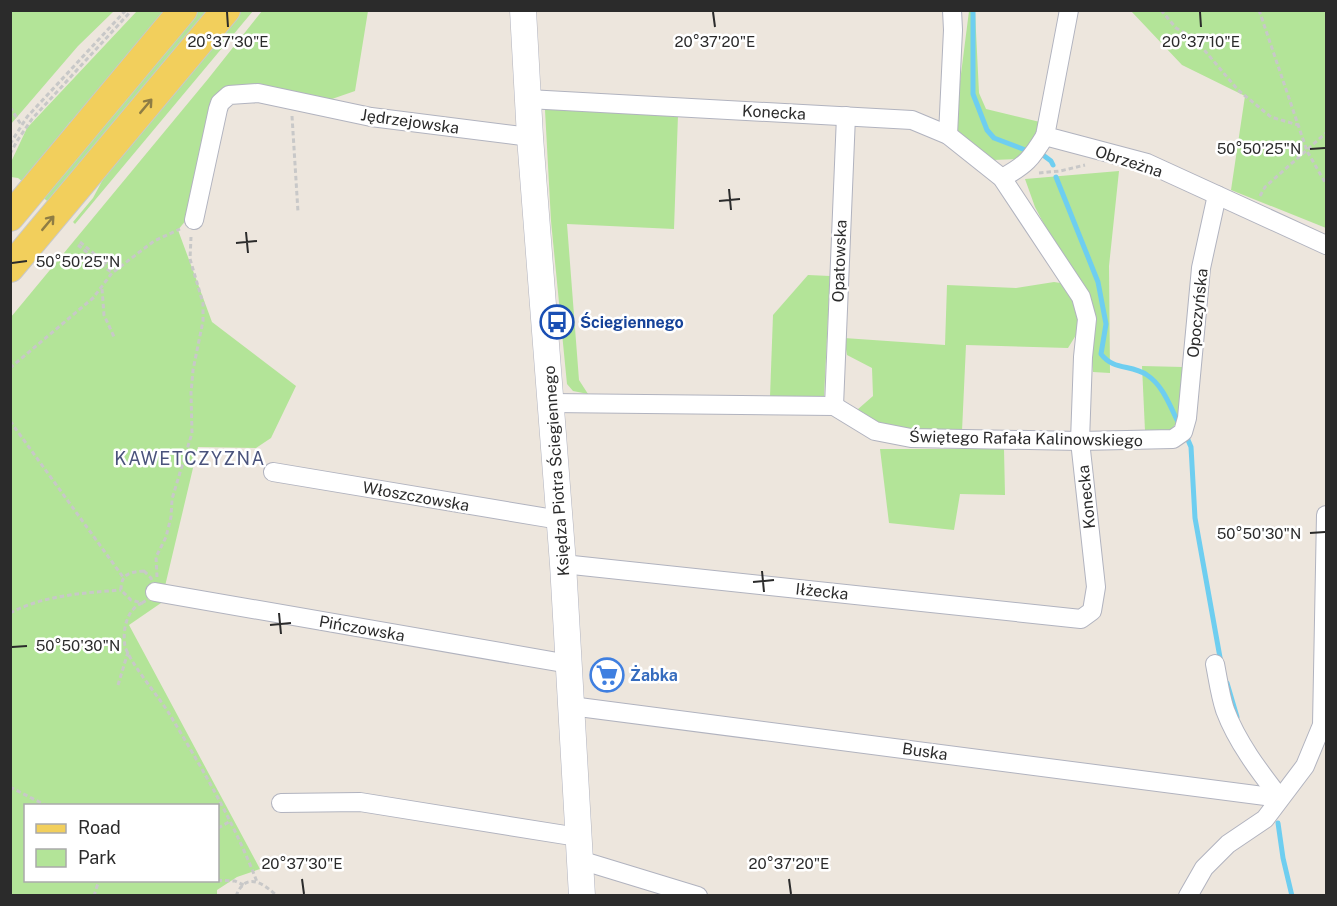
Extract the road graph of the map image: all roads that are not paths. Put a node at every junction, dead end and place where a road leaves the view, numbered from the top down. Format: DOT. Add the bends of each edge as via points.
graph roads {
  1 [pos="183,10"];
  2 [pos="226,10"];
  3 [pos="523,10"];
  4 [pos="952,10"];
  5 [pos="1069,10"];
  6 [pos="528,99"];
  7 [pos="846,116"];
  8 [pos="948,135"];
  9 [pos="530,136"];
  10 [pos="1045,136"];
  11 [pos="1002,178"];
  12 [pos="1217,195"];
  13 [pos="10,217"];
  14 [pos="194,220"];
  15 [pos="1326,245"];
  16 [pos="10,268"];
  17 [pos="551,403"];
  18 [pos="834,406"];
  19 [pos="1183,432"];
  20 [pos="1080,441"];
  21 [pos="273,472"];
  22 [pos="1326,515"];
  23 [pos="560,520"];
  24 [pos="563,564"];
  25 [pos="155,591"];
  26 [pos="1081,619"];
  27 [pos="569,664"];
  28 [pos="1215,664"];
  29 [pos="571,706"];
  30 [pos="1280,798"];
  31 [pos="281,803"];
  32 [pos="579,848"];
  33 [pos="582,896"];
  34 [pos="698,896"];
  35 [pos="1188,896"];
  1 -- 13 [label="main road"];
  16 -- 2 [label="main road, one-way"];
  3 -- 6 [label="street, Księdza Piotra Ściegiennego"];
  4 -- 8 [label="street"];
  5 -- 10 [label="street"];
  6 -- 7 [label="street, Konecka"];
  6 -- 9 [label="street, Księdza Piotra Ściegiennego"];
  7 -- 8 [label="street, Konecka" via="912,120"];
  7 -- 18 [label="street, Opatowska"];
  8 -- 11 [label="street, Konecka"];
  9 -- 14 [label="street, Jędrzejowska" via="371,117 273,95 229,95 220,102"];
  9 -- 17 [label="street, Księdza Piotra Ściegiennego"];
  10 -- 11 [label="street" via="1033,157"];
  10 -- 12 [label="street, Obrzeżna" via="1147,163"];
  11 -- 20 [label="street, Konecka" via="1081,297 1087,319"];
  12 -- 15 [label="street, Obrzeżna"];
  12 -- 19 [label="street, Opoczyńska" via="1201,268"];
  17 -- 18 [label="street"];
  17 -- 23 [label="street, Księdza Piotra Ściegiennego"];
  18 -- 20 [label="street, Świętego Rafała Kalinowskiego" via="875,431 911,438"];
  19 -- 20 [label="street, Świętego Rafała Kalinowskiego" via="1173,439"];
  20 -- 26 [label="street, Konecka" via="1096,587 1092,611"];
  21 -- 23 [label="street, Włoszczowska"];
  22 -- 30 [label="street" via="1322,725 1305,766"];
  23 -- 24 [label="street, Księdza Piotra Ściegiennego"];
  24 -- 26 [label="street, Iłżecka"];
  24 -- 27 [label="street, Księdza Piotra Ściegiennego"];
  25 -- 27 [label="street, Pińczowska"];
  27 -- 29 [label="street, Księdza Piotra Ściegiennego"];
  28 -- 30 [label="street" via="1234,730"];
  29 -- 30 [label="street, Buska"];
  29 -- 32 [label="street, Księdza Piotra Ściegiennego"];
  30 -- 35 [label="street" via="1265,819 1228,844 1204,868"];
  31 -- 32 [label="street" via="360,802"];
  32 -- 33 [label="street, Księdza Piotra Ściegiennego"];
  32 -- 34 [label="street"];
}
